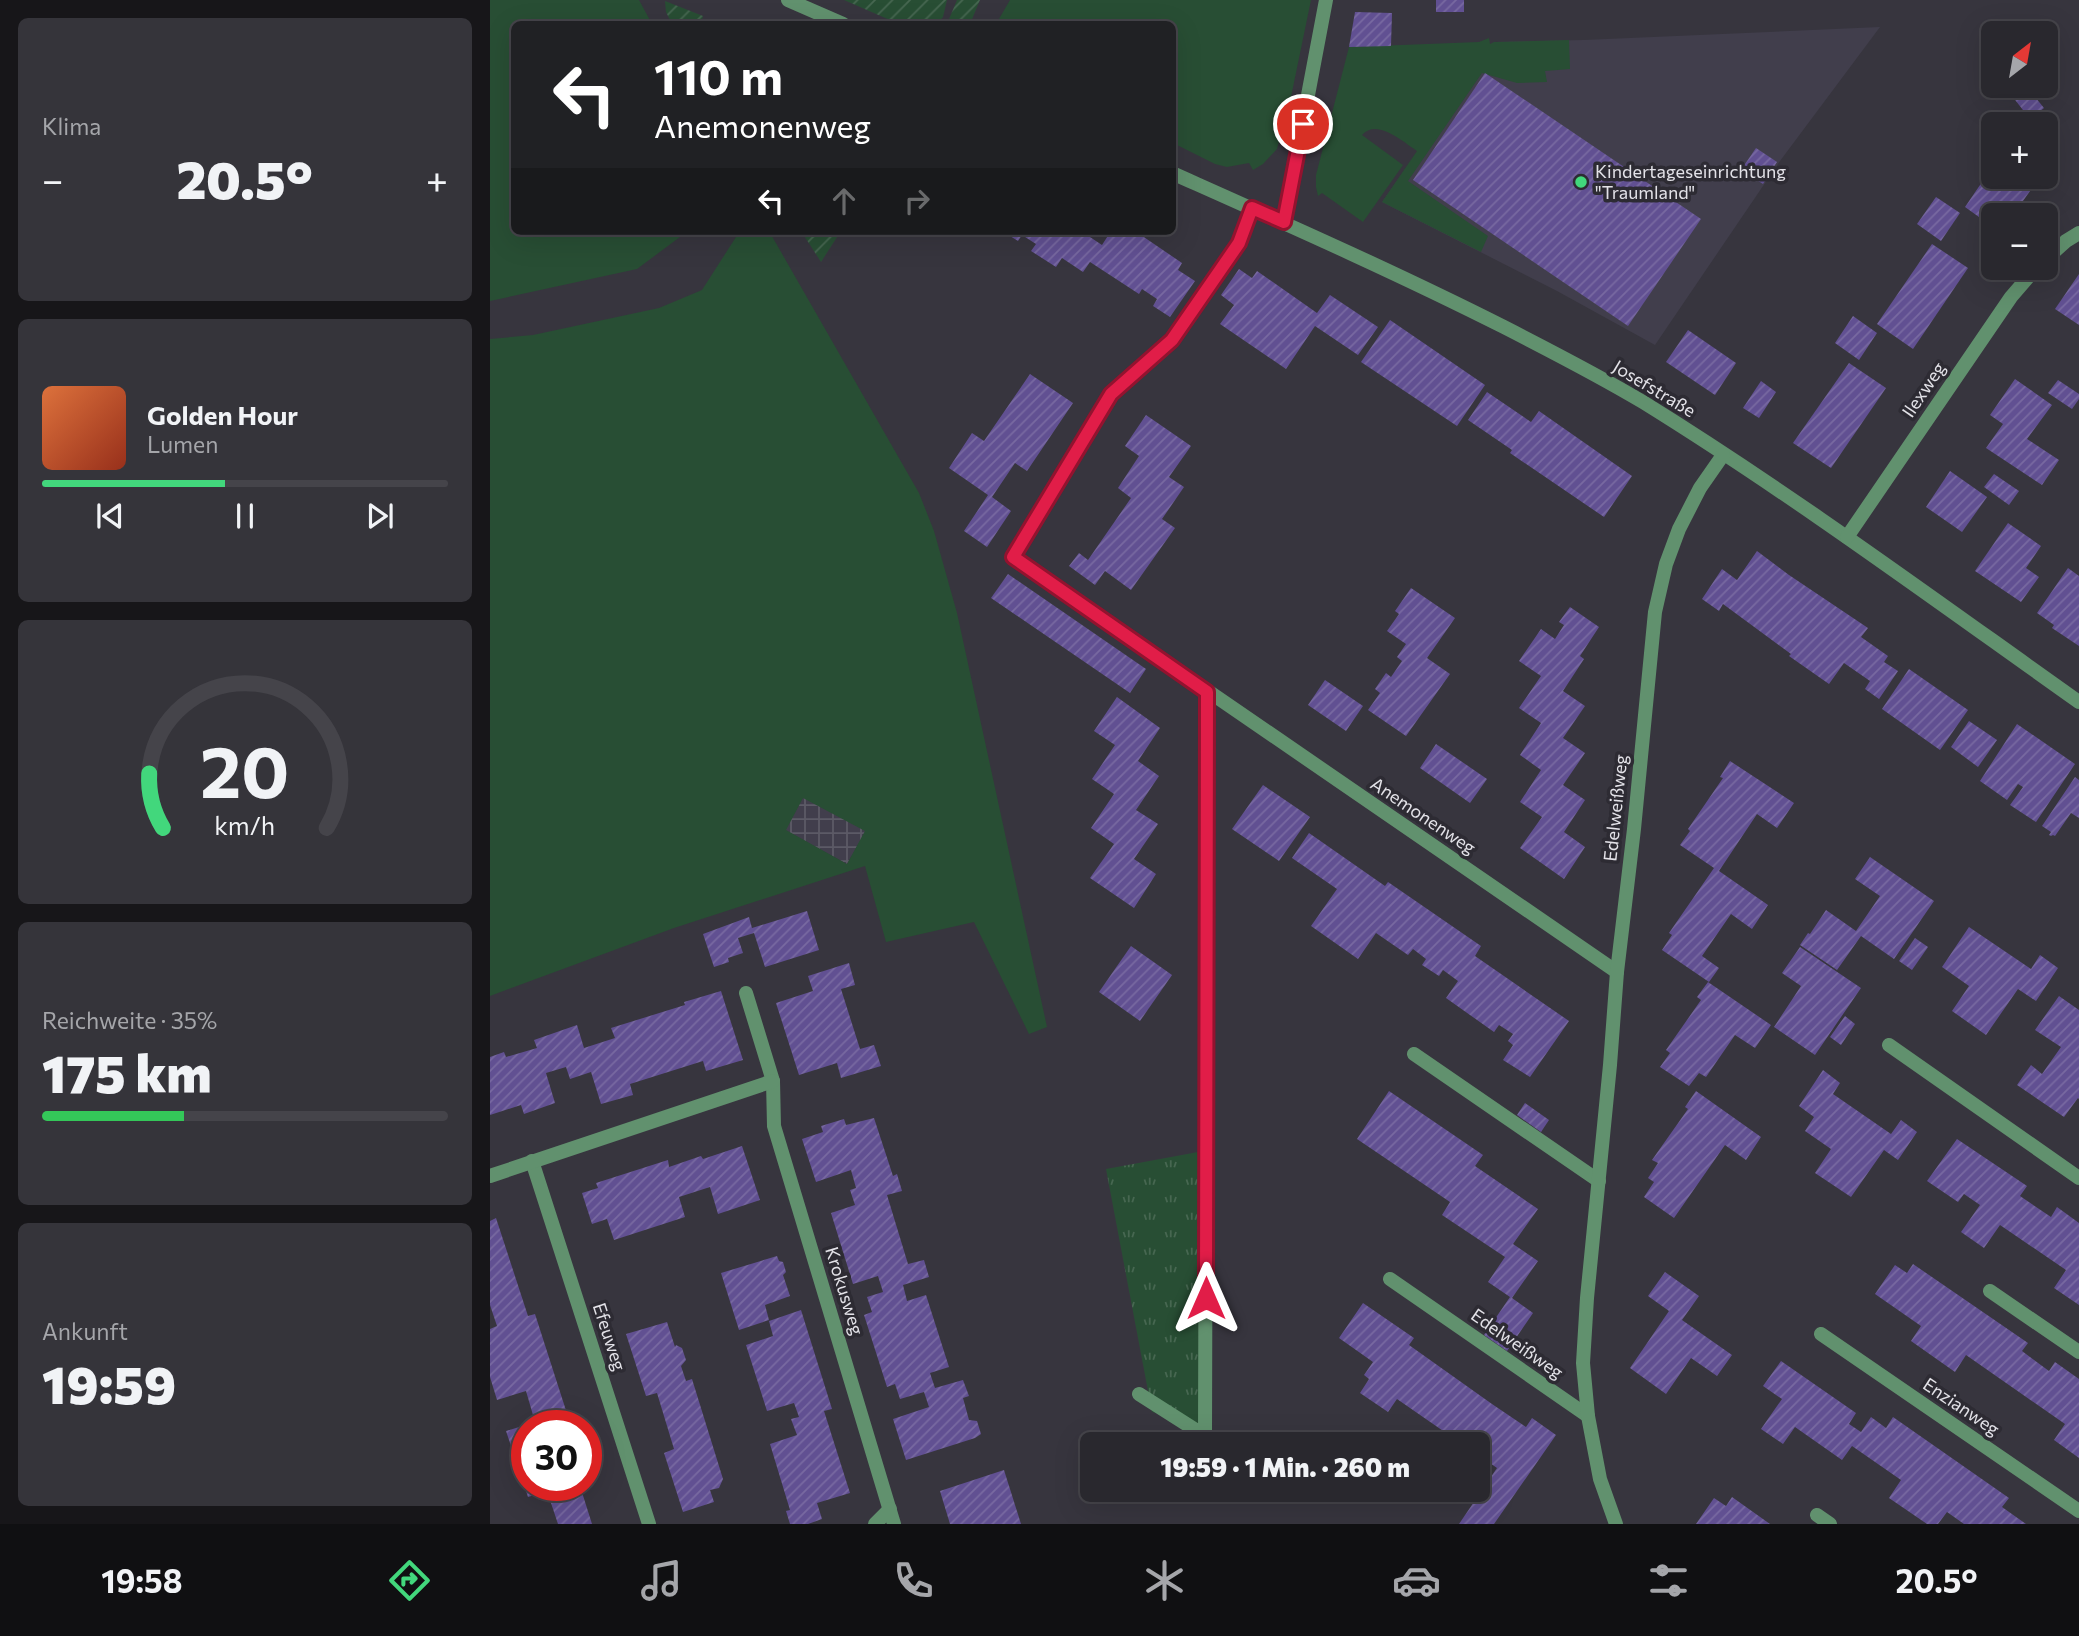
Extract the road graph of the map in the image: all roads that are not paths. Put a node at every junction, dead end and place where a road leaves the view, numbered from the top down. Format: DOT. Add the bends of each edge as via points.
graph roads {
  1 [pos="788,0"];
  2 [pos="1326,0"];
  3 [pos="836,21"];
  4 [pos="1176,175"];
  5 [pos="1252,208"];
  6 [pos="1284,222"];
  7 [pos="2079,233"];
  8 [pos="2058,248"];
  9 [pos="2026,280"];
  10 [pos="1723,455"];
  11 [pos="1847,537"];
  12 [pos="1207,692"];
  13 [pos="2079,702"];
  14 [pos="1617,972"];
  15 [pos="746,993"];
  16 [pos="1889,1045"];
  17 [pos="1414,1054"];
  18 [pos="773,1081"];
  19 [pos="532,1161"];
  20 [pos="490,1176"];
  21 [pos="2079,1178"];
  22 [pos="1599,1181"];
  23 [pos="1390,1279"];
  24 [pos="1990,1291"];
  25 [pos="1821,1334"];
  26 [pos="2079,1352"];
  27 [pos="1139,1394"];
  28 [pos="1587,1416"];
  29 [pos="890,1509"];
  30 [pos="2079,1511"];
  31 [pos="1817,1515"];
  32 [pos="649,1524"];
  33 [pos="876,1524"];
  34 [pos="894,1524"];
  35 [pos="1616,1524"];
  36 [pos="1830,1524"];
  1 -- 3 [label="street"];
  2 -- 6 [label="street"];
  4 -- 5 [label="street, Josefstraße"];
  5 -- 6 [label="street, Josefstraße"];
  5 -- 12 [label="street, Anemonenweg" via="1239,243 1172,340 1111,394 1013,557"];
  6 -- 10 [label="street, Josefstraße" via="1548,349 1642,401"];
  7 -- 8 [label="street"];
  9 -- 11 [label="street, Ilexweg"];
  10 -- 11 [label="street, Josefstraße"];
  10 -- 14 [label="street, Edelweißweg" via="1679,529 1655,612"];
  11 -- 13 [label="street, Josefstraße"];
  12 -- 14 [label="street, Anemonenweg"];
  12 -- 27 [label="street" via="1205,1436"];
  14 -- 22 [label="street, Edelweißweg"];
  15 -- 18 [label="street, Krokusweg"];
  16 -- 21 [label="street"];
  17 -- 22 [label="street"];
  18 -- 19 [label="street"];
  18 -- 29 [label="street, Krokusweg" via="774,1126"];
  19 -- 20 [label="street"];
  19 -- 32 [label="street, Efeuweg"];
  22 -- 28 [label="street, Edelweißweg" via="1583,1363"];
  23 -- 28 [label="street, Edelweißweg"];
  24 -- 26 [label="street"];
  25 -- 30 [label="street, Enzianweg"];
  28 -- 35 [label="street, Edelweißweg" via="1600,1479"];
  29 -- 33 [label="street"];
  29 -- 34 [label="street"];
  31 -- 36 [label="street"];
}
